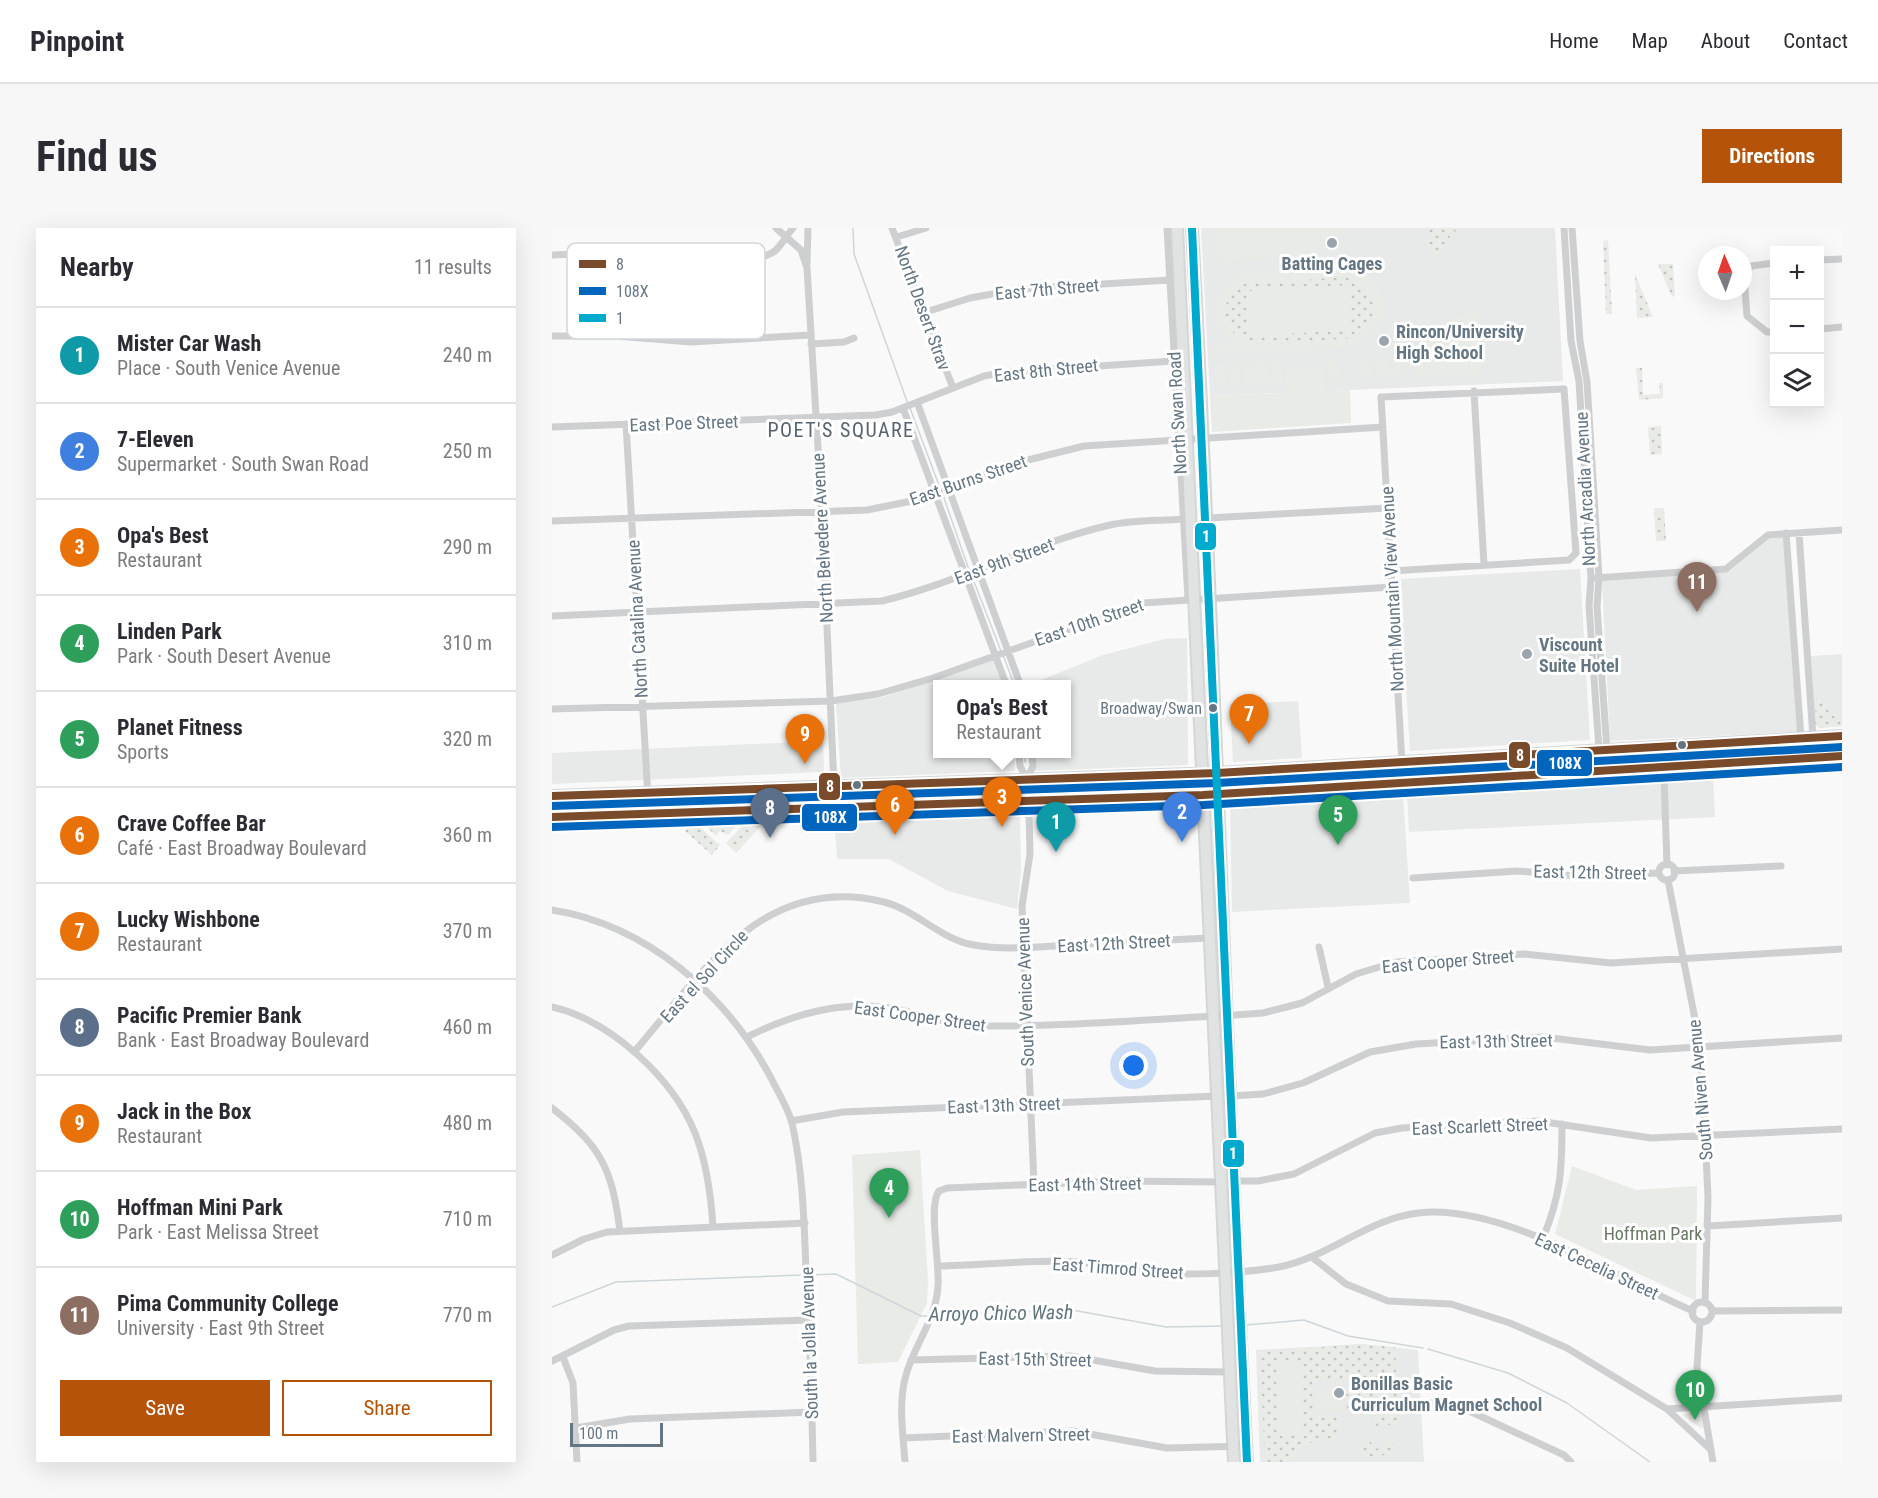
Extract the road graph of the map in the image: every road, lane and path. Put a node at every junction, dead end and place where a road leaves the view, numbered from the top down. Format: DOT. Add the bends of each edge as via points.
graph roads {
  1 [pos="776,228"];
  2 [pos="793,228"];
  3 [pos="808,228"];
  4 [pos="892,228"];
  5 [pos="926,228"];
  6 [pos="1167,228"];
  7 [pos="1177,228"];
  8 [pos="1192,228"];
  9 [pos="1564,228"];
  10 [pos="1572,228"];
  11 [pos="786,236"];
  12 [pos="897,237"];
  13 [pos="552,255"];
  14 [pos="567,255"];
  15 [pos="765,255"];
  16 [pos="1842,259"];
  17 [pos="1824,260"];
  18 [pos="1770,264"];
  19 [pos="807,268"];
  20 [pos="1170,280"];
  21 [pos="926,312"];
  22 [pos="1842,327"];
  23 [pos="1824,329"];
  24 [pos="1770,331"];
  25 [pos="810,335"];
  26 [pos="765,338"];
  27 [pos="854,338"];
  28 [pos="654,339"];
  29 [pos="742,339"];
  30 [pos="811,344"];
  31 [pos="1174,361"];
  32 [pos="953,388"];
  33 [pos="1474,391"];
  34 [pos="917,402"];
  35 [pos="903,408"];
  36 [pos="817,418"];
  37 [pos="626,424"];
  38 [pos="552,426"];
  39 [pos="1383,427"];
  40 [pos="1204,438"];
  41 [pos="1183,439"];
  42 [pos="1588,461"];
  43 [pos="949,487"];
  44 [pos="934,493"];
  45 [pos="1388,508"];
  46 [pos="822,513"];
  47 [pos="1208,518"];
  48 [pos="631,519"];
  49 [pos="1184,519"];
  50 [pos="552,521"];
  51 [pos="1842,530"];
  52 [pos="1786,533"];
  53 [pos="1799,533"];
  54 [pos="1484,566"];
  55 [pos="980,570"];
  56 [pos="1391,571"];
  57 [pos="964,575"];
  58 [pos="1595,578"];
  59 [pos="1392,587"];
  60 [pos="1211,597"];
  61 [pos="1192,598"];
  62 [pos="825,605"];
  63 [pos="637,614"];
  64 [pos="552,616"];
  65 [pos="1009,650"];
  66 [pos="995,656"];
  67 [pos="1004,680"];
  68 [pos="1019,680"];
  69 [pos="831,701"];
  70 [pos="642,706"];
  71 [pos="552,709"];
  72 [pos="1842,736"];
  73 [pos="1801,738"];
  74 [pos="1813,738"];
  75 [pos="1663,746"];
  76 [pos="1603,750"];
  77 [pos="1842,756"];
  78 [pos="1019,758"];
  79 [pos="1032,758"];
  80 [pos="1402,762"];
  81 [pos="1778,770"];
  82 [pos="1664,771"];
  83 [pos="1217,773"];
  84 [pos="1202,774"];
  85 [pos="1523,774"];
  86 [pos="1027,779"];
  87 [pos="997,781"];
  88 [pos="1409,781"];
  89 [pos="834,786"];
  90 [pos="648,793"];
  91 [pos="1217,794"];
  92 [pos="1203,795"];
  93 [pos="552,796"];
  94 [pos="1028,801"];
  95 [pos="924,804"];
  96 [pos="833,808"];
  97 [pos="649,814"];
  98 [pos="552,818"];
  99 [pos="1667,865"];
  100 [pos="1782,866"];
  101 [pos="1674,871"];
  102 [pos="1659,873"];
  103 [pos="1413,878"];
  104 [pos="1668,880"];
  105 [pos="886,903"];
  106 [pos="552,910"];
  107 [pos="1209,938"];
  108 [pos="1319,947"];
  109 [pos="1023,948"];
  110 [pos="1842,949"];
  111 [pos="1684,958"];
  112 [pos="696,980"];
  113 [pos="1328,987"];
  114 [pos="552,1007"];
  115 [pos="1226,1015"];
  116 [pos="1213,1016"];
  117 [pos="1026,1026"];
  118 [pos="747,1037"];
  119 [pos="1842,1038"];
  120 [pos="1700,1047"];
  121 [pos="634,1052"];
  122 [pos="1218,1096"];
  123 [pos="1231,1096"];
  124 [pos="1030,1104"];
  125 [pos="552,1108"];
  126 [pos="791,1121"];
  127 [pos="1562,1124"];
  128 [pos="1842,1129"];
  129 [pos="1705,1137"];
  130 [pos="1234,1181"];
  131 [pos="1222,1182"];
  132 [pos="1034,1184"];
  133 [pos="1842,1218"];
  134 [pos="805,1223"];
  135 [pos="1708,1226"];
  136 [pos="713,1227"];
  137 [pos="620,1231"];
  138 [pos="1543,1238"];
  139 [pos="552,1255"];
  140 [pos="1313,1258"];
  141 [pos="939,1266"];
  142 [pos="1239,1270"];
  143 [pos="1225,1271"];
  144 [pos="1705,1303"];
  145 [pos="1842,1310"];
  146 [pos="1693,1311"];
  147 [pos="1712,1311"];
  148 [pos="808,1320"];
  149 [pos="1700,1322"];
  150 [pos="563,1357"];
  151 [pos="911,1360"];
  152 [pos="552,1361"];
  153 [pos="1229,1372"];
  154 [pos="1842,1398"];
  155 [pos="1430,1403"];
  156 [pos="1705,1406"];
  157 [pos="1667,1409"];
  158 [pos="812,1412"];
  159 [pos="576,1428"];
  160 [pos="903,1438"];
  161 [pos="1246,1446"];
  162 [pos="1233,1447"];
  163 [pos="1710,1449"];
  164 [pos="577,1462"];
  165 [pos="813,1462"];
  166 [pos="904,1462"];
  167 [pos="1233,1462"];
  168 [pos="1247,1462"];
  169 [pos="1570,1462"];
  170 [pos="1713,1462"];
  1 -- 11 [label="street, North Belvedere Avenue"];
  2 -- 11 [label="street"];
  3 -- 19 [label="street, North Belvedere Avenue"];
  4 -- 12 [label="street, North Desert Strav"];
  5 -- 12 [label="street"];
  6 -- 20 [label="street, North Swan Road"];
  7 -- 41 [label="main road, North Swan Road"];
  8 -- 40 [label="main road, North Swan Road"];
  9 -- 42 [label="street, North Arcadia Avenue" via="1571,341"];
  10 -- 42 [label="street, North Arcadia Avenue" via="1587,382"];
  11 -- 15 [label="street" via="776,250"];
  11 -- 19 [label="street, North Belvedere Avenue" via="801,250"];
  12 -- 21 [label="street, North Desert Strav"];
  13 -- 14 [label="street"];
  16 -- 17 [label="street"];
  18 -- 24 [label="street" via="1751,266 1745,272 1747,314 1763,330"];
  19 -- 25 [label="street, North Belvedere Avenue"];
  20 -- 21 [label="street, East 7th Street" via="1011,290"];
  20 -- 31 [label="street, North Swan Road"];
  21 -- 32 [label="street, North Desert Strav"];
  22 -- 23 [label="street"];
  25 -- 26 [label="street"];
  25 -- 30 [label="street, North Belvedere Avenue"];
  27 -- 30 [label="street"];
  28 -- 29 [label="street"];
  30 -- 36 [label="street, North Belvedere Avenue"];
  31 -- 32 [label="street, East 8th Street" via="1028,369 984,376"];
  31 -- 41 [label="street, North Swan Road"];
  32 -- 34 [label="street, East 8th Street"];
  33 -- 39 [label="street, North Mountain View Avenue" via="1381,397"];
  33 -- 54 [label="street"];
  33 -- 54 [label="street" via="1564,389 1576,553 1569,560"];
  34 -- 35 [label="street, East 8th Street"];
  34 -- 43 [label="street"];
  35 -- 36 [label="street, East 8th Street" via="876,415"];
  35 -- 44 [label="street"];
  36 -- 37 [label="street, East Poe Street"];
  36 -- 46 [label="street, North Belvedere Avenue"];
  37 -- 38 [label="street, East Poe Street"];
  37 -- 48 [label="street, North Catalina Avenue"];
  39 -- 40 [label="street, East Burns Street"];
  39 -- 45 [label="street, North Mountain View Avenue"];
  40 -- 41 [label="street, East Burns Street"];
  40 -- 47 [label="main road, North Swan Road"];
  41 -- 43 [label="street, East Burns Street" via="1054,451"];
  41 -- 49 [label="street, North Swan Road"];
  41 -- 61 [label="main road, North Swan Road"];
  42 -- 58 [label="street, North Arcadia Avenue"];
  43 -- 44 [label="street, East Burns Street"];
  43 -- 55 [label="street"];
  44 -- 46 [label="street, East Burns Street" via="890,506"];
  44 -- 57 [label="street"];
  45 -- 47 [label="street"];
  45 -- 56 [label="street, North Mountain View Avenue"];
  46 -- 48 [label="street, East Burns Street"];
  46 -- 62 [label="street, North Belvedere Avenue"];
  47 -- 60 [label="main road, North Swan Road"];
  48 -- 50 [label="street, East Burns Street"];
  48 -- 63 [label="street, North Catalina Avenue"];
  49 -- 55 [label="street, East 9th Street" via="1113,525"];
  49 -- 61 [label="street, North Swan Road"];
  51 -- 53 [label="street"];
  52 -- 53 [label="street"];
  52 -- 58 [label="street" via="1768,535 1726,569"];
  52 -- 73 [label="street"];
  53 -- 74 [label="street"];
  54 -- 56 [label="street"];
  55 -- 57 [label="street, East 9th Street"];
  55 -- 65 [label="street"];
  56 -- 59 [label="street, North Mountain View Avenue"];
  57 -- 62 [label="street, East 9th Street" via="882,601"];
  57 -- 66 [label="street"];
  58 -- 76 [label="street, North Arcadia Avenue" via="1589,606"];
  59 -- 60 [label="street, East 10th Street"];
  59 -- 80 [label="street, North Mountain View Avenue"];
  60 -- 61 [label="street, East 10th Street"];
  60 -- 83 [label="main road, North Swan Road"];
  61 -- 65 [label="street, East 10th Street" via="1124,608"];
  61 -- 84 [label="main road, North Swan Road"];
  62 -- 63 [label="street, East 9th Street"];
  62 -- 69 [label="street, North Belvedere Avenue"];
  63 -- 64 [label="street, East 9th Street"];
  63 -- 70 [label="street, North Catalina Avenue"];
  65 -- 66 [label="street, East 10th Street"];
  65 -- 68 [label="street"];
  66 -- 67 [label="street"];
  66 -- 69 [label="street, East 10th Street" via="892,692"];
  69 -- 70 [label="street, East 10th Street"];
  69 -- 89 [label="street, North Belvedere Avenue"];
  70 -- 71 [label="street, East 10th Street"];
  70 -- 90 [label="street, North Catalina Avenue"];
  72 -- 74 [label="main road"];
  73 -- 74 [label="main road"];
  73 -- 75 [label="main road"];
  75 -- 76 [label="main road"];
  75 -- 82 [label="street"];
  76 -- 80 [label="main road"];
  76 -- 85 [label="main road" via="1607,754 1599,759 1546,764"];
  77 -- 82 [label="main road"];
  78 -- 86 [label="street"];
  79 -- 86 [label="street"];
  80 -- 83 [label="main road"];
  80 -- 88 [label="street, North Mountain View Avenue"];
  81 -- 82 [label="street"];
  82 -- 85 [label="main road"];
  82 -- 88 [label="street" via="1415,791"];
  82 -- 99 [label="street"];
  83 -- 84 [label="main road"];
  83 -- 91 [label="main road, North Swan Road"];
  84 -- 86 [label="main road"];
  84 -- 92 [label="main road, North Swan Road"];
  85 -- 88 [label="main road"];
  86 -- 87 [label="main road"];
  86 -- 94 [label="street, South Venice Avenue"];
  87 -- 89 [label="main road"];
  87 -- 95 [label="main road" via="930,795"];
  88 -- 91 [label="main road"];
  89 -- 90 [label="main road"];
  89 -- 96 [label="street, North Belvedere Avenue"];
  90 -- 93 [label="main road"];
  90 -- 97 [label="street, North Catalina Avenue"];
  91 -- 92 [label="main road"];
  91 -- 115 [label="main road, North Swan Road"];
  92 -- 94 [label="main road"];
  92 -- 107 [label="main road, North Swan Road"];
  94 -- 95 [label="main road"];
  94 -- 109 [label="street, South Venice Avenue" via="1030,854 1022,906"];
  95 -- 96 [label="main road"];
  96 -- 97 [label="main road"];
  97 -- 98 [label="main road"];
  99 -- 101 [label="street"];
  99 -- 102 [label="street"];
  100 -- 101 [label="street"];
  101 -- 104 [label="street"];
  102 -- 103 [label="street, East 12th Street" via="1576,876 1517,871"];
  102 -- 104 [label="street"];
  104 -- 111 [label="street, South Niven Avenue"];
  105 -- 109 [label="street, East 12th Street" via="968,944"];
  105 -- 112 [label="street, East el Sol Circle" via="837,895 780,908 736,936"];
  106 -- 112 [label="street, South la Jolla Avenue" via="634,939"];
  107 -- 109 [label="street, East 12th Street"];
  107 -- 116 [label="main road, North Swan Road"];
  108 -- 113 [label="street"];
  109 -- 117 [label="street, South Venice Avenue"];
  110 -- 111 [label="street, East Cooper Street"];
  111 -- 113 [label="street, East Cooper Street" via="1611,963 1524,954 1396,962"];
  111 -- 120 [label="street, South Niven Avenue"];
  112 -- 118 [label="street, South la Jolla Avenue"];
  112 -- 121 [label="street, East el Sol Circle"];
  113 -- 115 [label="street, East Cooper Street" via="1302,1003 1263,1013"];
  114 -- 121 [label="street" via="609,1033"];
  115 -- 116 [label="street, East Cooper Street"];
  115 -- 123 [label="main road, North Swan Road"];
  116 -- 117 [label="street, East Cooper Street"];
  116 -- 122 [label="main road, North Swan Road"];
  117 -- 118 [label="street, East Cooper Street" via="976,1026 903,1010 851,1006 794,1015"];
  117 -- 124 [label="street, South Venice Avenue"];
  118 -- 126 [label="street, South la Jolla Avenue"];
  119 -- 120 [label="street, East 13th Street"];
  120 -- 123 [label="street, East 13th Street" via="1629,1048 1543,1037 1416,1044 1370,1052 1303,1083"];
  120 -- 129 [label="street, South Niven Avenue"];
  121 -- 136 [label="street" via="661,1077 695,1133 710,1189"];
  122 -- 124 [label="street, East 13th Street"];
  122 -- 131 [label="main road, North Swan Road"];
  123 -- 130 [label="main road, North Swan Road"];
  124 -- 126 [label="street, East 13th Street" via="843,1112"];
  124 -- 132 [label="street, South Venice Avenue"];
  125 -- 137 [label="street" via="592,1143 607,1168"];
  126 -- 134 [label="street, South la Jolla Avenue"];
  127 -- 129 [label="street, East Scarlett Street" via="1651,1138"];
  127 -- 130 [label="street, East Scarlett Street" via="1538,1121 1402,1128 1375,1133 1294,1174"];
  127 -- 138 [label="street" via="1562,1172 1556,1207"];
  128 -- 129 [label="street, East Scarlett Street"];
  129 -- 135 [label="street, South Niven Avenue"];
  130 -- 142 [label="main road, North Swan Road"];
  131 -- 132 [label="street, East 14th Street"];
  131 -- 143 [label="main road, North Swan Road"];
  132 -- 141 [label="street, East 14th Street" via="943,1188 935,1196"];
  133 -- 135 [label="street"];
  134 -- 136 [label="street"];
  134 -- 148 [label="street, South la Jolla Avenue"];
  135 -- 144 [label="street, South Niven Avenue"];
  136 -- 137 [label="street"];
  137 -- 139 [label="street" via="584,1239"];
  138 -- 140 [label="street, East Cecelia Street" via="1477,1218 1432,1212 1396,1217"];
  138 -- 146 [label="street, East Cecelia Street"];
  140 -- 142 [label="street, East Cecelia Street" via="1277,1267"];
  140 -- 157 [label="street" via="1346,1284 1389,1300 1451,1304 1510,1323 1567,1348"];
  141 -- 143 [label="street, East Timrod Street" via="1064,1262 1169,1274"];
  141 -- 151 [label="street" via="936,1308"];
  142 -- 143 [label="street, East Cecelia Street"];
  142 -- 161 [label="main road, North Swan Road"];
  143 -- 153 [label="main road, North Swan Road"];
  144 -- 146 [label="street" via="1697,1304"];
  144 -- 147 [label="street"];
  145 -- 147 [label="street"];
  146 -- 149 [label="street"];
  147 -- 149 [label="street" via="1708,1321"];
  148 -- 150 [label="street" via="629,1326"];
  148 -- 158 [label="street, South la Jolla Avenue"];
  149 -- 156 [label="street" via="1697,1367"];
  150 -- 152 [label="street"];
  150 -- 159 [label="street" via="573,1383"];
  151 -- 153 [label="street, East 15th Street" via="1070,1356 1155,1371"];
  151 -- 160 [label="street" via="903,1391"];
  153 -- 162 [label="main road, North Swan Road"];
  154 -- 156 [label="street"];
  155 -- 169 [label="street" via="1465,1410 1564,1455"];
  156 -- 157 [label="street"];
  156 -- 163 [label="street"];
  157 -- 163 [label="street"];
  158 -- 159 [label="street" via="630,1419"];
  158 -- 165 [label="street, South la Jolla Avenue"];
  159 -- 164 [label="street"];
  160 -- 162 [label="street, East Malvern Street" via="1073,1431 1167,1448"];
  160 -- 166 [label="street"];
  161 -- 162 [label="street, East Malvern Street"];
  161 -- 168 [label="main road, North Swan Road"];
  162 -- 167 [label="main road, North Swan Road"];
  163 -- 170 [label="street"];
}
